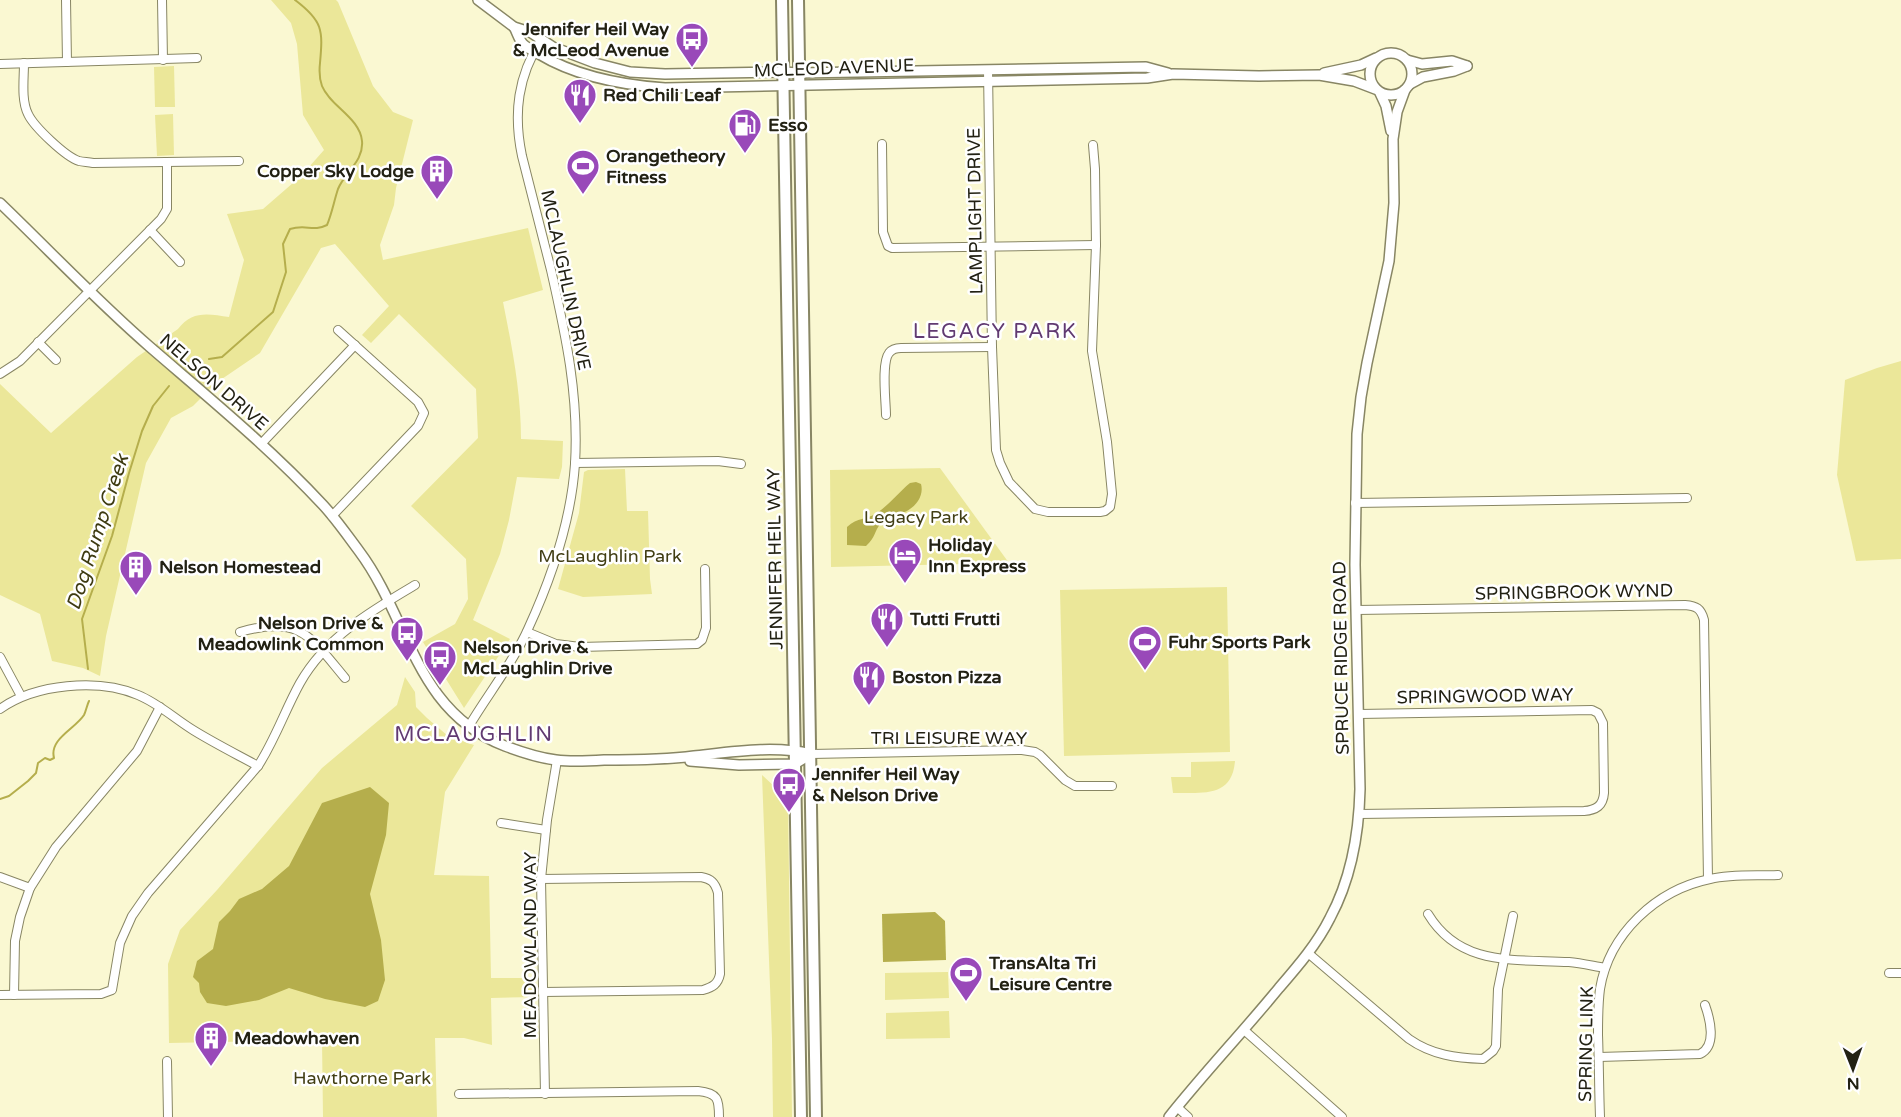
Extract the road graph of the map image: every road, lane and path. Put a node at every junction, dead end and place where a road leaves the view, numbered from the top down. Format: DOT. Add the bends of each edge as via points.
graph roads {
  1 [pos="66,0"];
  2 [pos="162,0"];
  3 [pos="478,0"];
  4 [pos="782,0"];
  5 [pos="798,0"];
  6 [pos="514,27"];
  7 [pos="541,40"];
  8 [pos="534,51"];
  9 [pos="197,58"];
  10 [pos="1376,58"];
  11 [pos="163,60"];
  12 [pos="1407,60"];
  13 [pos="67,62"];
  14 [pos="24,63"];
  15 [pos="0,64"];
  16 [pos="988,70"];
  17 [pos="783,72"];
  18 [pos="1173,74"];
  19 [pos="1319,75"];
  20 [pos="799,79"];
  21 [pos="988,81"];
  22 [pos="783,87"];
  23 [pos="1407,87"];
  24 [pos="1378,91"];
  25 [pos="1393,140"];
  26 [pos="882,144"];
  27 [pos="1093,145"];
  28 [pos="239,161"];
  29 [pos="167,162"];
  30 [pos="0,203"];
  31 [pos="150,230"];
  32 [pos="1096,245"];
  33 [pos="990,247"];
  34 [pos="180,262"];
  35 [pos="90,290"];
  36 [pos="338,330"];
  37 [pos="38,342"];
  38 [pos="355,345"];
  39 [pos="992,347"];
  40 [pos="56,360"];
  41 [pos="0,374"];
  42 [pos="886,415"];
  43 [pos="261,444"];
  44 [pos="575,463"];
  45 [pos="741,464"];
  46 [pos="1687,498"];
  47 [pos="1355,503"];
  48 [pos="332,516"];
  49 [pos="705,569"];
  50 [pos="415,585"];
  51 [pos="389,600"];
  52 [pos="1356,610"];
  53 [pos="240,632"];
  54 [pos="527,632"];
  55 [pos="324,651"];
  56 [pos="0,657"];
  57 [pos="345,678"];
  58 [pos="21,696"];
  59 [pos="160,707"];
  60 [pos="0,709"];
  61 [pos="1359,714"];
  62 [pos="469,726"];
  63 [pos="795,750"];
  64 [pos="811,754"];
  65 [pos="667,759"];
  66 [pos="557,760"];
  67 [pos="795,764"];
  68 [pos="258,766"];
  69 [pos="1112,786"];
  70 [pos="1359,814"];
  71 [pos="501,822"];
  72 [pos="546,830"];
  73 [pos="1778,875"];
  74 [pos="0,877"];
  75 [pos="541,879"];
  76 [pos="1708,879"];
  77 [pos="30,888"];
  78 [pos="1428,914"];
  79 [pos="1513,916"];
  80 [pos="1308,953"];
  81 [pos="1503,958"];
  82 [pos="1605,968"];
  83 [pos="1889,973"];
  84 [pos="1901,973"];
  85 [pos="543,992"];
  86 [pos="0,995"];
  87 [pos="14,995"];
  88 [pos="1705,1005"];
  89 [pos="1244,1030"];
  90 [pos="1599,1057"];
  91 [pos="167,1060"];
  92 [pos="459,1094"];
  93 [pos="545,1094"];
  94 [pos="1177,1107"];
  95 [pos="168,1117"];
  96 [pos="719,1117"];
  97 [pos="801,1117"];
  98 [pos="816,1117"];
  99 [pos="1169,1117"];
  100 [pos="1188,1117"];
  101 [pos="1342,1117"];
  102 [pos="1600,1117"];
  1 -- 13 [label="street"];
  2 -- 11 [label="street"];
  3 -- 6 [label="street, MCLEOD AVENUE"];
  4 -- 17 [label="main road, JENNIFER HEIL WAY"];
  5 -- 20 [label="main road, JENNIFER HEIL WAY"];
  6 -- 7 [label="street, MCLEOD AVENUE"];
  6 -- 8 [label="street, MCLEOD AVENUE" via="524,44"];
  7 -- 8 [label="street, MCLAUGHLIN DRIVE"];
  7 -- 17 [label="street, MCLEOD AVENUE" via="576,56 630,72"];
  8 -- 22 [label="street, MCLEOD AVENUE" via="581,72 636,86"];
  8 -- 44 [label="street, MCLAUGHLIN DRIVE" via="519,93 517,129 571,362"];
  9 -- 11 [label="street"];
  10 -- 12 [label="street" via="1394,53"];
  10 -- 19 [label="street, MCLEOD AVENUE"];
  10 -- 24 [label="street" via="1369,75"];
  11 -- 13 [label="street"];
  12 -- 23 [label="street" via="1412,74"];
  12 -- 23 [label="street" via="1422,64 1452,61 1467,66 1423,77"];
  13 -- 14 [label="street"];
  14 -- 15 [label="street"];
  14 -- 29 [label="street" via="28,113 72,158 93,163"];
  16 -- 18 [label="street, MCLEOD AVENUE" via="1146,67"];
  16 -- 20 [label="street, MCLEOD AVENUE"];
  16 -- 21 [label="street, LAMPLIGHT DRIVE"];
  17 -- 20 [label="street, MCLEOD AVENUE"];
  17 -- 22 [label="main road, JENNIFER HEIL WAY"];
  18 -- 19 [label="street, MCLEOD AVENUE"];
  18 -- 21 [label="street, MCLEOD AVENUE" via="1147,78"];
  19 -- 24 [label="street, MCLEOD AVENUE" via="1354,81"];
  20 -- 21 [label="street, MCLEOD AVENUE"];
  20 -- 22 [label="street, MCLEOD AVENUE"];
  20 -- 64 [label="main road, JENNIFER HEIL WAY"];
  21 -- 33 [label="street, LAMPLIGHT DRIVE"];
  22 -- 63 [label="main road, JENNIFER HEIL WAY"];
  23 -- 24 [label="street" via="1391,96"];
  23 -- 25 [label="street, SPRUCE RIDGE ROAD" via="1397,112"];
  24 -- 25 [label="street, SPRUCE RIDGE ROAD" via="1386,105"];
  25 -- 47 [label="street, SPRUCE RIDGE ROAD" via="1392,233 1361,397"];
  26 -- 33 [label="street" via="883,232 888,246"];
  27 -- 32 [label="street, LAMPLIGHT DRIVE"];
  28 -- 29 [label="street"];
  29 -- 31 [label="street" via="167,208"];
  30 -- 35 [label="street, NELSON DRIVE"];
  31 -- 34 [label="street"];
  31 -- 35 [label="street"];
  32 -- 33 [label="street"];
  32 -- 39 [label="street, LAMPLIGHT DRIVE" via="1092,351 1111,472 1112,502 1105,511 1040,511 1009,482 996,450"];
  33 -- 39 [label="street, LAMPLIGHT DRIVE"];
  35 -- 37 [label="street"];
  35 -- 43 [label="street, NELSON DRIVE"];
  36 -- 38 [label="street"];
  37 -- 40 [label="street"];
  37 -- 41 [label="street"];
  38 -- 43 [label="street"];
  38 -- 48 [label="street" via="424,412 418,426"];
  39 -- 42 [label="street" via="895,348 889,352 885,365"];
  43 -- 48 [label="street, NELSON DRIVE"];
  44 -- 45 [label="street"];
  44 -- 54 [label="street, MCLAUGHLIN DRIVE" via="560,547"];
  46 -- 47 [label="street"];
  47 -- 52 [label="street, SPRUCE RIDGE ROAD"];
  48 -- 51 [label="street, NELSON DRIVE"];
  49 -- 54 [label="street" via="706,628 697,644 580,647 556,644"];
  50 -- 51 [label="street"];
  51 -- 55 [label="street" via="357,621"];
  51 -- 62 [label="street, NELSON DRIVE" via="427,681"];
  52 -- 61 [label="street, SPRUCE RIDGE ROAD"];
  52 -- 76 [label="street, SPRINGBROOK WYND" via="1684,605 1699,609 1704,620"];
  53 -- 55 [label="street" via="291,627"];
  54 -- 62 [label="street, MCLAUGHLIN DRIVE"];
  55 -- 57 [label="street"];
  55 -- 68 [label="street" via="301,683"];
  56 -- 58 [label="street"];
  58 -- 59 [label="street" via="58,687 105,687 136,694"];
  58 -- 60 [label="street"];
  59 -- 68 [label="street" via="195,732"];
  59 -- 77 [label="street" via="137,751 56,847"];
  61 -- 70 [label="street, SPRUCE RIDGE ROAD"];
  61 -- 70 [label="street, SPRINGWOOD WAY" via="1593,710 1603,723 1604,793 1599,807 1584,811"];
  62 -- 66 [label="street, NELSON DRIVE" via="501,745"];
  63 -- 64 [label="street, NELSON DRIVE"];
  63 -- 65 [label="street, NELSON DRIVE"];
  63 -- 67 [label="main road, JENNIFER HEIL WAY"];
  64 -- 67 [label="street"];
  64 -- 69 [label="street, TRI LEISURE WAY" via="1022,750 1040,755 1076,786"];
  64 -- 98 [label="main road, JENNIFER HEIL WAY"];
  65 -- 66 [label="street, NELSON DRIVE"];
  65 -- 67 [label="street, NELSON DRIVE" via="739,765"];
  66 -- 72 [label="street, MEADOWLAND WAY"];
  67 -- 97 [label="main road, JENNIFER HEIL WAY"];
  68 -- 87 [label="street" via="132,915 120,943 112,990 101,994"];
  70 -- 80 [label="street, SPRUCE RIDGE ROAD" via="1339,899"];
  71 -- 72 [label="street"];
  72 -- 75 [label="street, MEADOWLAND WAY"];
  73 -- 76 [label="street, SPRING LINK"];
  74 -- 77 [label="street"];
  75 -- 85 [label="street, MEADOWLAND WAY"];
  75 -- 85 [label="street" via="708,878 718,893 720,974 716,984 703,990"];
  76 -- 82 [label="street, SPRING LINK" via="1689,885 1644,911 1622,937"];
  77 -- 87 [label="street" via="15,941"];
  78 -- 81 [label="street" via="1436,929 1465,950"];
  79 -- 81 [label="street"];
  80 -- 81 [label="street" via="1421,1047 1447,1056 1484,1059 1496,1046"];
  80 -- 89 [label="street, SPRUCE RIDGE ROAD"];
  81 -- 82 [label="street"];
  82 -- 90 [label="street, SPRING LINK" via="1600,990"];
  83 -- 84 [label="street"];
  85 -- 93 [label="street, MEADOWLAND WAY"];
  86 -- 87 [label="street"];
  88 -- 90 [label="street" via="1710,1040 1700,1054"];
  89 -- 94 [label="street, SPRUCE RIDGE ROAD"];
  89 -- 101 [label="street"];
  90 -- 102 [label="street, SPRING LINK"];
  91 -- 95 [label="street"];
  92 -- 93 [label="street"];
  93 -- 96 [label="street" via="707,1092 718,1101"];
  94 -- 99 [label="street, SPRUCE RIDGE ROAD"];
  94 -- 100 [label="street"];
}
